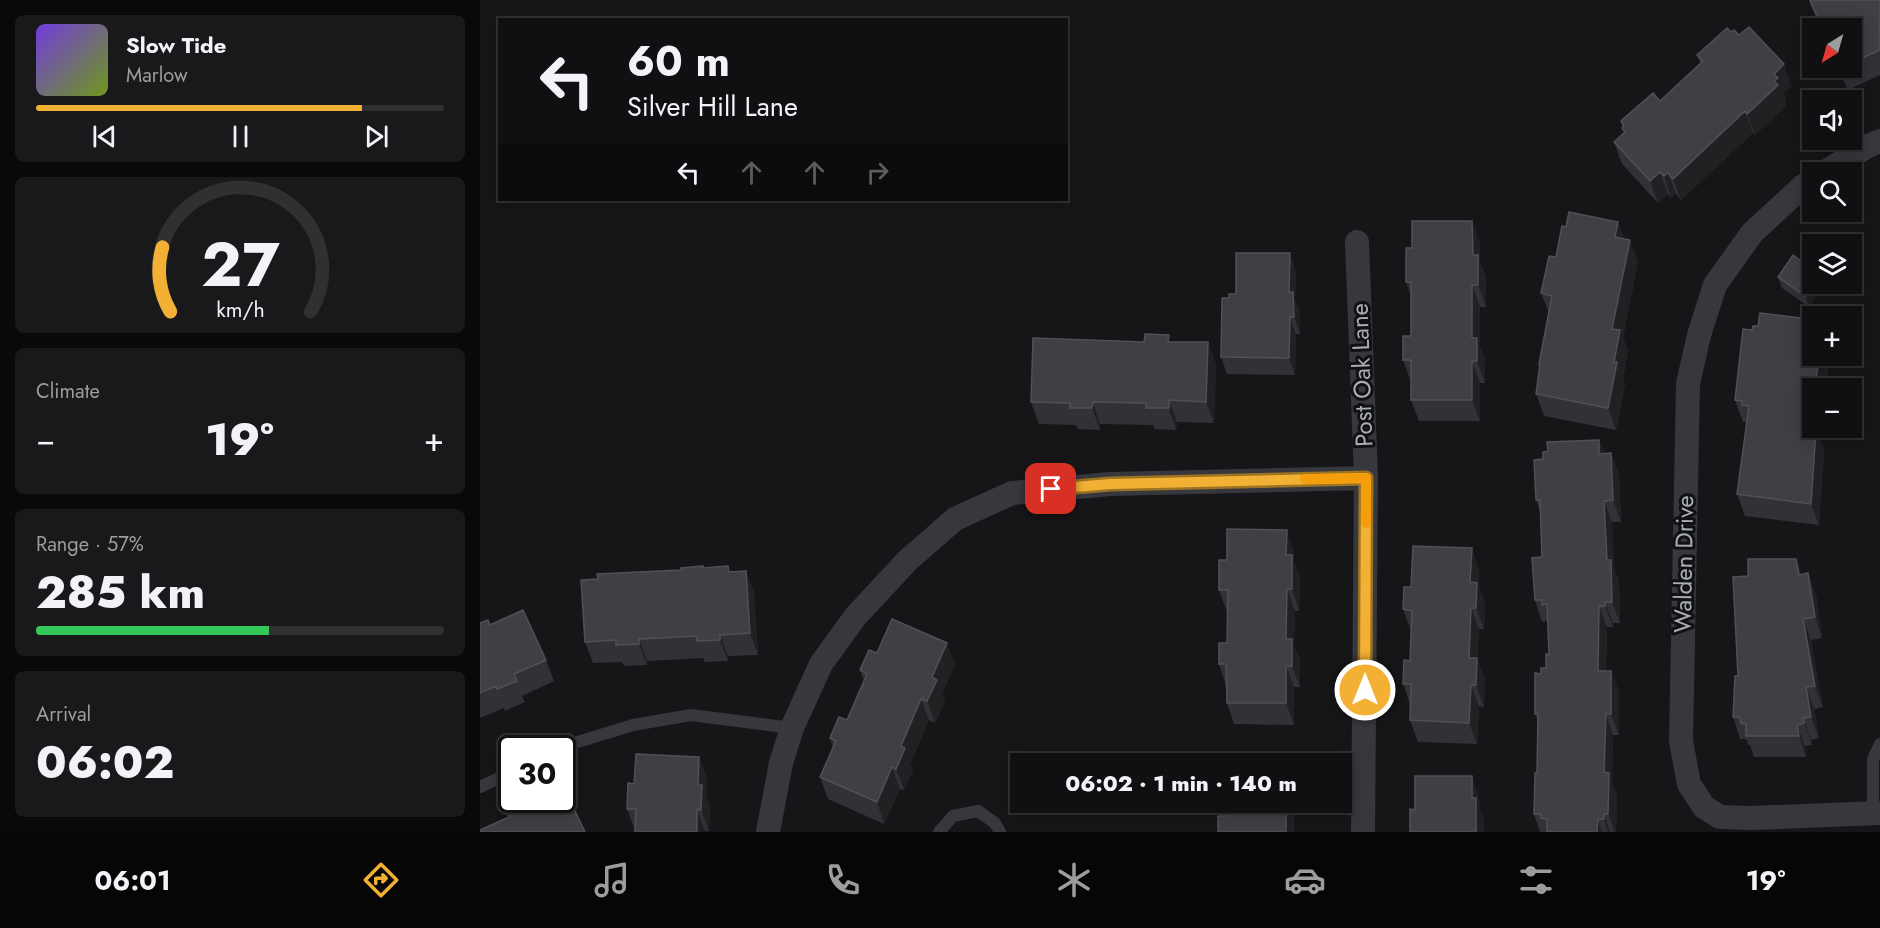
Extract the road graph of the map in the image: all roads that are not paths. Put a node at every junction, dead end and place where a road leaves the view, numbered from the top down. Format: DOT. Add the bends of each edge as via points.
graph roads {
  1 [pos="1880,141"];
  2 [pos="1842,162"];
  3 [pos="1802,187"];
  4 [pos="1357,242"];
  5 [pos="1366,478"];
  6 [pos="792,728"];
  7 [pos="576,742"];
  8 [pos="1880,744"];
  9 [pos="498,778"];
  10 [pos="480,787"];
  11 [pos="1876,813"];
  12 [pos="768,832"];
  13 [pos="939,832"];
  14 [pos="1000,832"];
  15 [pos="1363,832"];
  1 -- 2 [label="street"];
  3 -- 11 [label="street, Walden Drive" via="1752,233 1714,285 1688,384 1681,741 1689,784 1704,807 1720,817"];
  4 -- 5 [label="street, Post Oak Lane"];
  5 -- 6 [label="street" via="1110,484 1012,493 955,519 907,561 855,616 821,664"];
  5 -- 15 [label="street, Post Oak Lane"];
  6 -- 7 [label="lane" via="691,715 633,725"];
  6 -- 12 [label="street"];
  8 -- 11 [label="lane" via="1873,759"];
  9 -- 10 [label="lane"];
  13 -- 14 [label="lane" via="953,816 978,811 995,823"];
}
